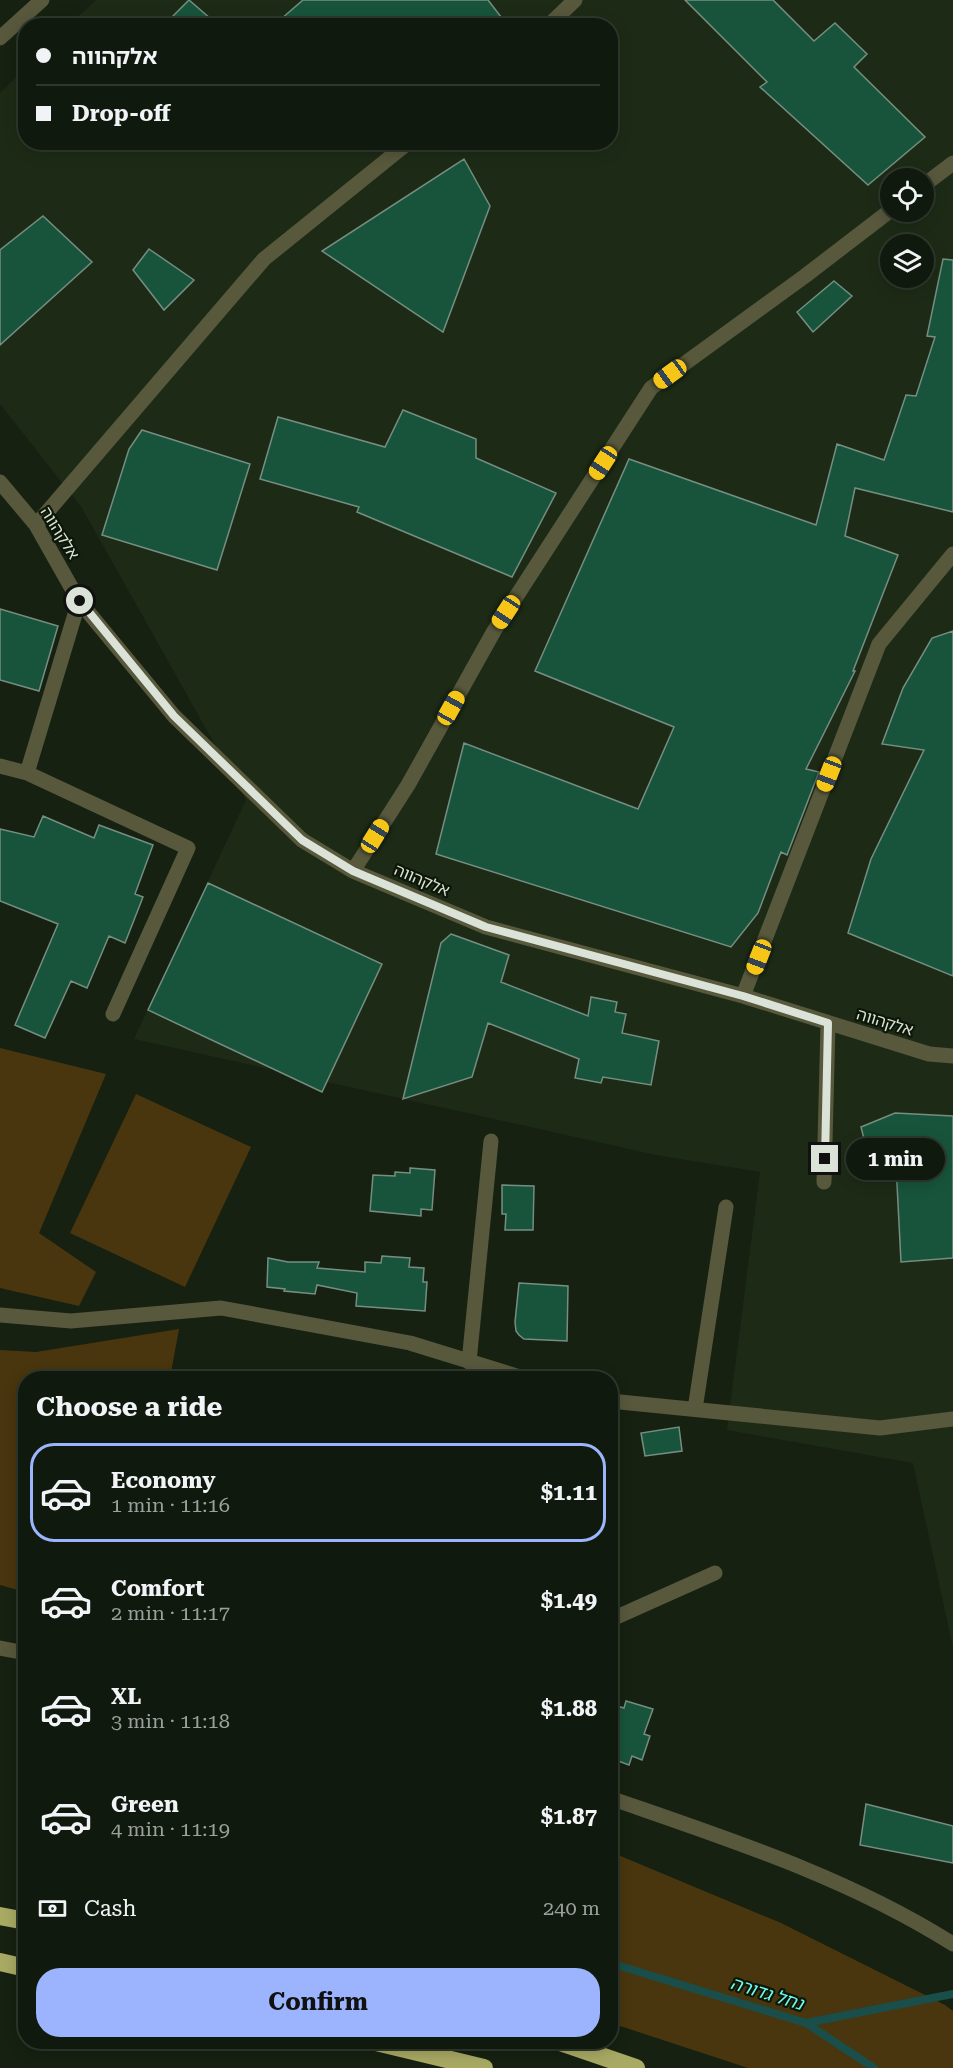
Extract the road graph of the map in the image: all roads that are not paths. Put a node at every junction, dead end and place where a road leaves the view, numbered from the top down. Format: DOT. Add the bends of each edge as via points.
graph roads {
  1 [pos="42,0"];
  2 [pos="575,0"];
  3 [pos="22,18"];
  4 [pos="556,18"];
  5 [pos="18,22"];
  6 [pos="0,38"];
  7 [pos="399,150"];
  8 [pos="953,163"];
  9 [pos="934,177"];
  10 [pos="880,218"];
  11 [pos="0,482"];
  12 [pos="36,525"];
  13 [pos="953,554"];
  14 [pos="80,601"];
  15 [pos="0,766"];
  16 [pos="27,773"];
  17 [pos="353,871"];
  18 [pos="743,996"];
  19 [pos="113,1014"];
  20 [pos="828,1023"];
  21 [pos="953,1056"];
  22 [pos="491,1141"];
  23 [pos="824,1182"];
  24 [pos="726,1207"];
  25 [pos="0,1315"];
  26 [pos="469,1362"];
  27 [pos="499,1371"];
  28 [pos="618,1402"];
  29 [pos="695,1409"];
  30 [pos="953,1419"];
  31 [pos="715,1573"];
  32 [pos="618,1616"];
  33 [pos="1,1649"];
  34 [pos="18,1652"];
  35 [pos="618,1801"];
  36 [pos="0,1916"];
  37 [pos="18,1919"];
  38 [pos="953,1944"];
  39 [pos="0,1962"];
  40 [pos="18,1966"];
  41 [pos="405,2049"];
  42 [pos="580,2049"];
  43 [pos="484,2068"];
  44 [pos="636,2068"];
  1 -- 3 [label="street"];
  2 -- 4 [label="street"];
  5 -- 6 [label="street"];
  7 -- 12 [label="street" via="264,259"];
  8 -- 9 [label="street"];
  10 -- 17 [label="street" via="651,388 494,631 408,785"];
  11 -- 12 [label="street, אלקהווה"];
  12 -- 14 [label="street, אלקהווה"];
  13 -- 18 [label="street" via="879,644"];
  14 -- 16 [label="street"];
  14 -- 17 [label="street, אלקהווה" via="174,716 302,840"];
  15 -- 16 [label="street"];
  16 -- 19 [label="street" via="188,848"];
  17 -- 18 [label="street, אלקהווה" via="486,927"];
  18 -- 20 [label="street, אלקהווה"];
  20 -- 21 [label="street, אלקהווה" via="929,1054"];
  20 -- 23 [label="street"];
  22 -- 26 [label="street"];
  24 -- 29 [label="street"];
  25 -- 26 [label="street" via="71,1321 221,1308 410,1343"];
  26 -- 27 [label="street"];
  28 -- 29 [label="street"];
  29 -- 30 [label="street" via="880,1428"];
  31 -- 32 [label="street"];
  33 -- 34 [label="street"];
  35 -- 38 [label="street" via="843,1884"];
  36 -- 37 [label="highway"];
  39 -- 40 [label="highway"];
  41 -- 43 [label="highway"];
  42 -- 44 [label="highway"];
}
